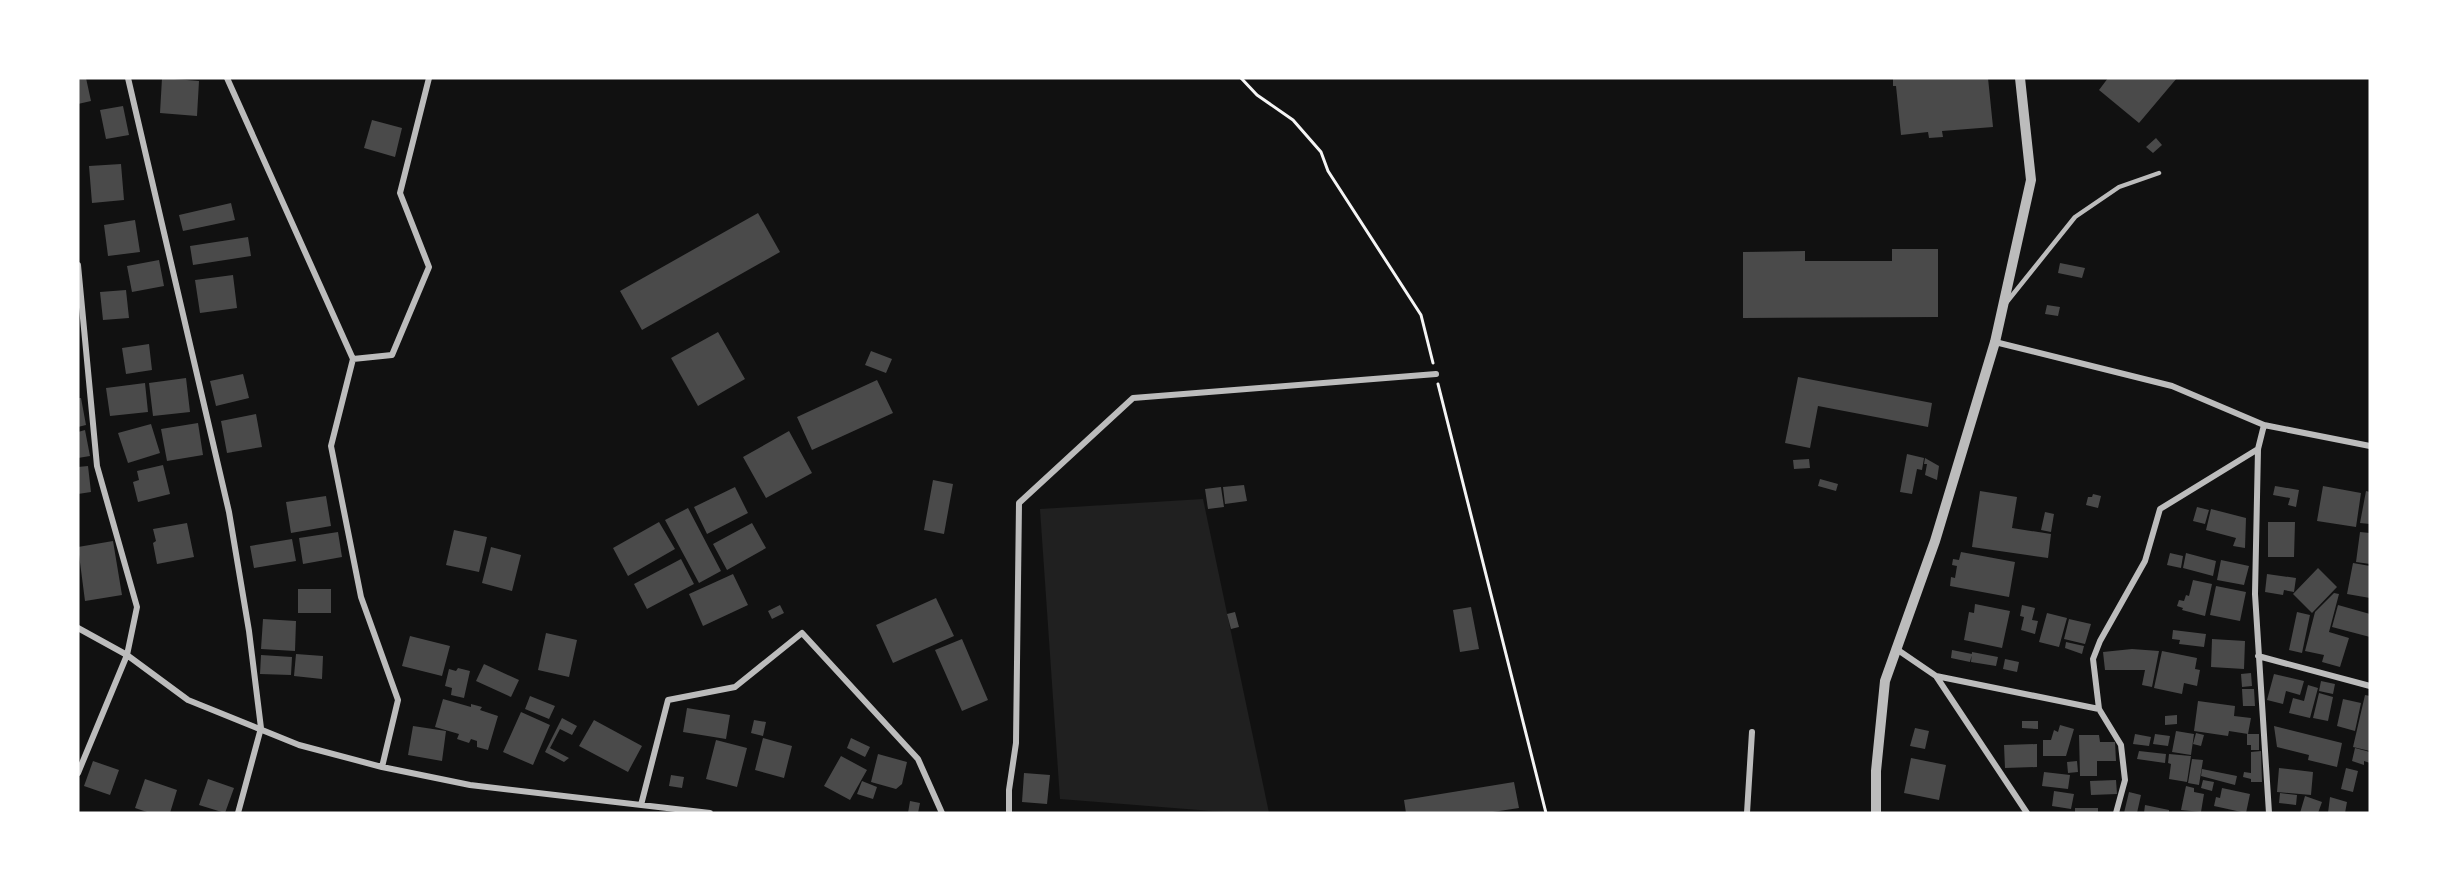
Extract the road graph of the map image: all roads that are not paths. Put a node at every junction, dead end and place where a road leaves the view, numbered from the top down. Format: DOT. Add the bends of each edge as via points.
graph roads {
  1 [pos="128,78"];
  2 [pos="227,78"];
  3 [pos="429,78"];
  4 [pos="2020,78"];
  5 [pos="2159,173"];
  6 [pos="78,265"];
  7 [pos="2003,308"];
  8 [pos="1995,342"];
  9 [pos="353,359"];
  10 [pos="1436,374"];
  11 [pos="2264,425"];
  12 [pos="2370,446"];
  13 [pos="2258,449"];
  14 [pos="78,628"];
  15 [pos="1895,648"];
  16 [pos="127,655"];
  17 [pos="2258,656"];
  18 [pos="1936,676"];
  19 [pos="2370,686"];
  20 [pos="2099,709"];
  21 [pos="261,728"];
  22 [pos="1752,732"];
  23 [pos="382,767"];
  24 [pos="78,773"];
  25 [pos="640,805"];
  26 [pos="238,813"];
  27 [pos="710,813"];
  28 [pos="942,813"];
  29 [pos="1009,813"];
  30 [pos="1747,813"];
  31 [pos="1876,813"];
  32 [pos="2027,813"];
  33 [pos="2116,813"];
  34 [pos="2269,813"];
  1 -- 21 [label="street" via="229,512"];
  2 -- 9 [label="street"];
  3 -- 9 [label="street" via="400,193 429,267 392,355"];
  4 -- 7 [label="street" via="2031,180"];
  5 -- 7 [label="lane" via="2119,187 2075,217"];
  6 -- 16 [label="street" via="97,466 137,606"];
  7 -- 8 [label="street"];
  8 -- 11 [label="street" via="2172,386"];
  8 -- 15 [label="street" via="1935,541"];
  9 -- 23 [label="street" via="331,446 361,597 398,700"];
  10 -- 29 [label="street" via="1133,398 1019,503 1016,743"];
  11 -- 12 [label="street"];
  11 -- 13 [label="street"];
  13 -- 17 [label="street"];
  13 -- 20 [label="street" via="2160,508 2145,561 2093,659"];
  14 -- 16 [label="street"];
  15 -- 18 [label="street"];
  15 -- 31 [label="street" via="1885,681"];
  16 -- 21 [label="street" via="188,700"];
  16 -- 24 [label="street"];
  17 -- 19 [label="street"];
  17 -- 34 [label="street"];
  18 -- 20 [label="street"];
  18 -- 32 [label="street"];
  20 -- 33 [label="street" via="2121,746 2124,780"];
  21 -- 23 [label="street" via="299,745"];
  21 -- 26 [label="street"];
  22 -- 30 [label="street"];
  23 -- 25 [label="street" via="470,785"];
  25 -- 27 [label="street"];
  25 -- 28 [label="street" via="668,700 735,687 801,633 918,759"];
}
